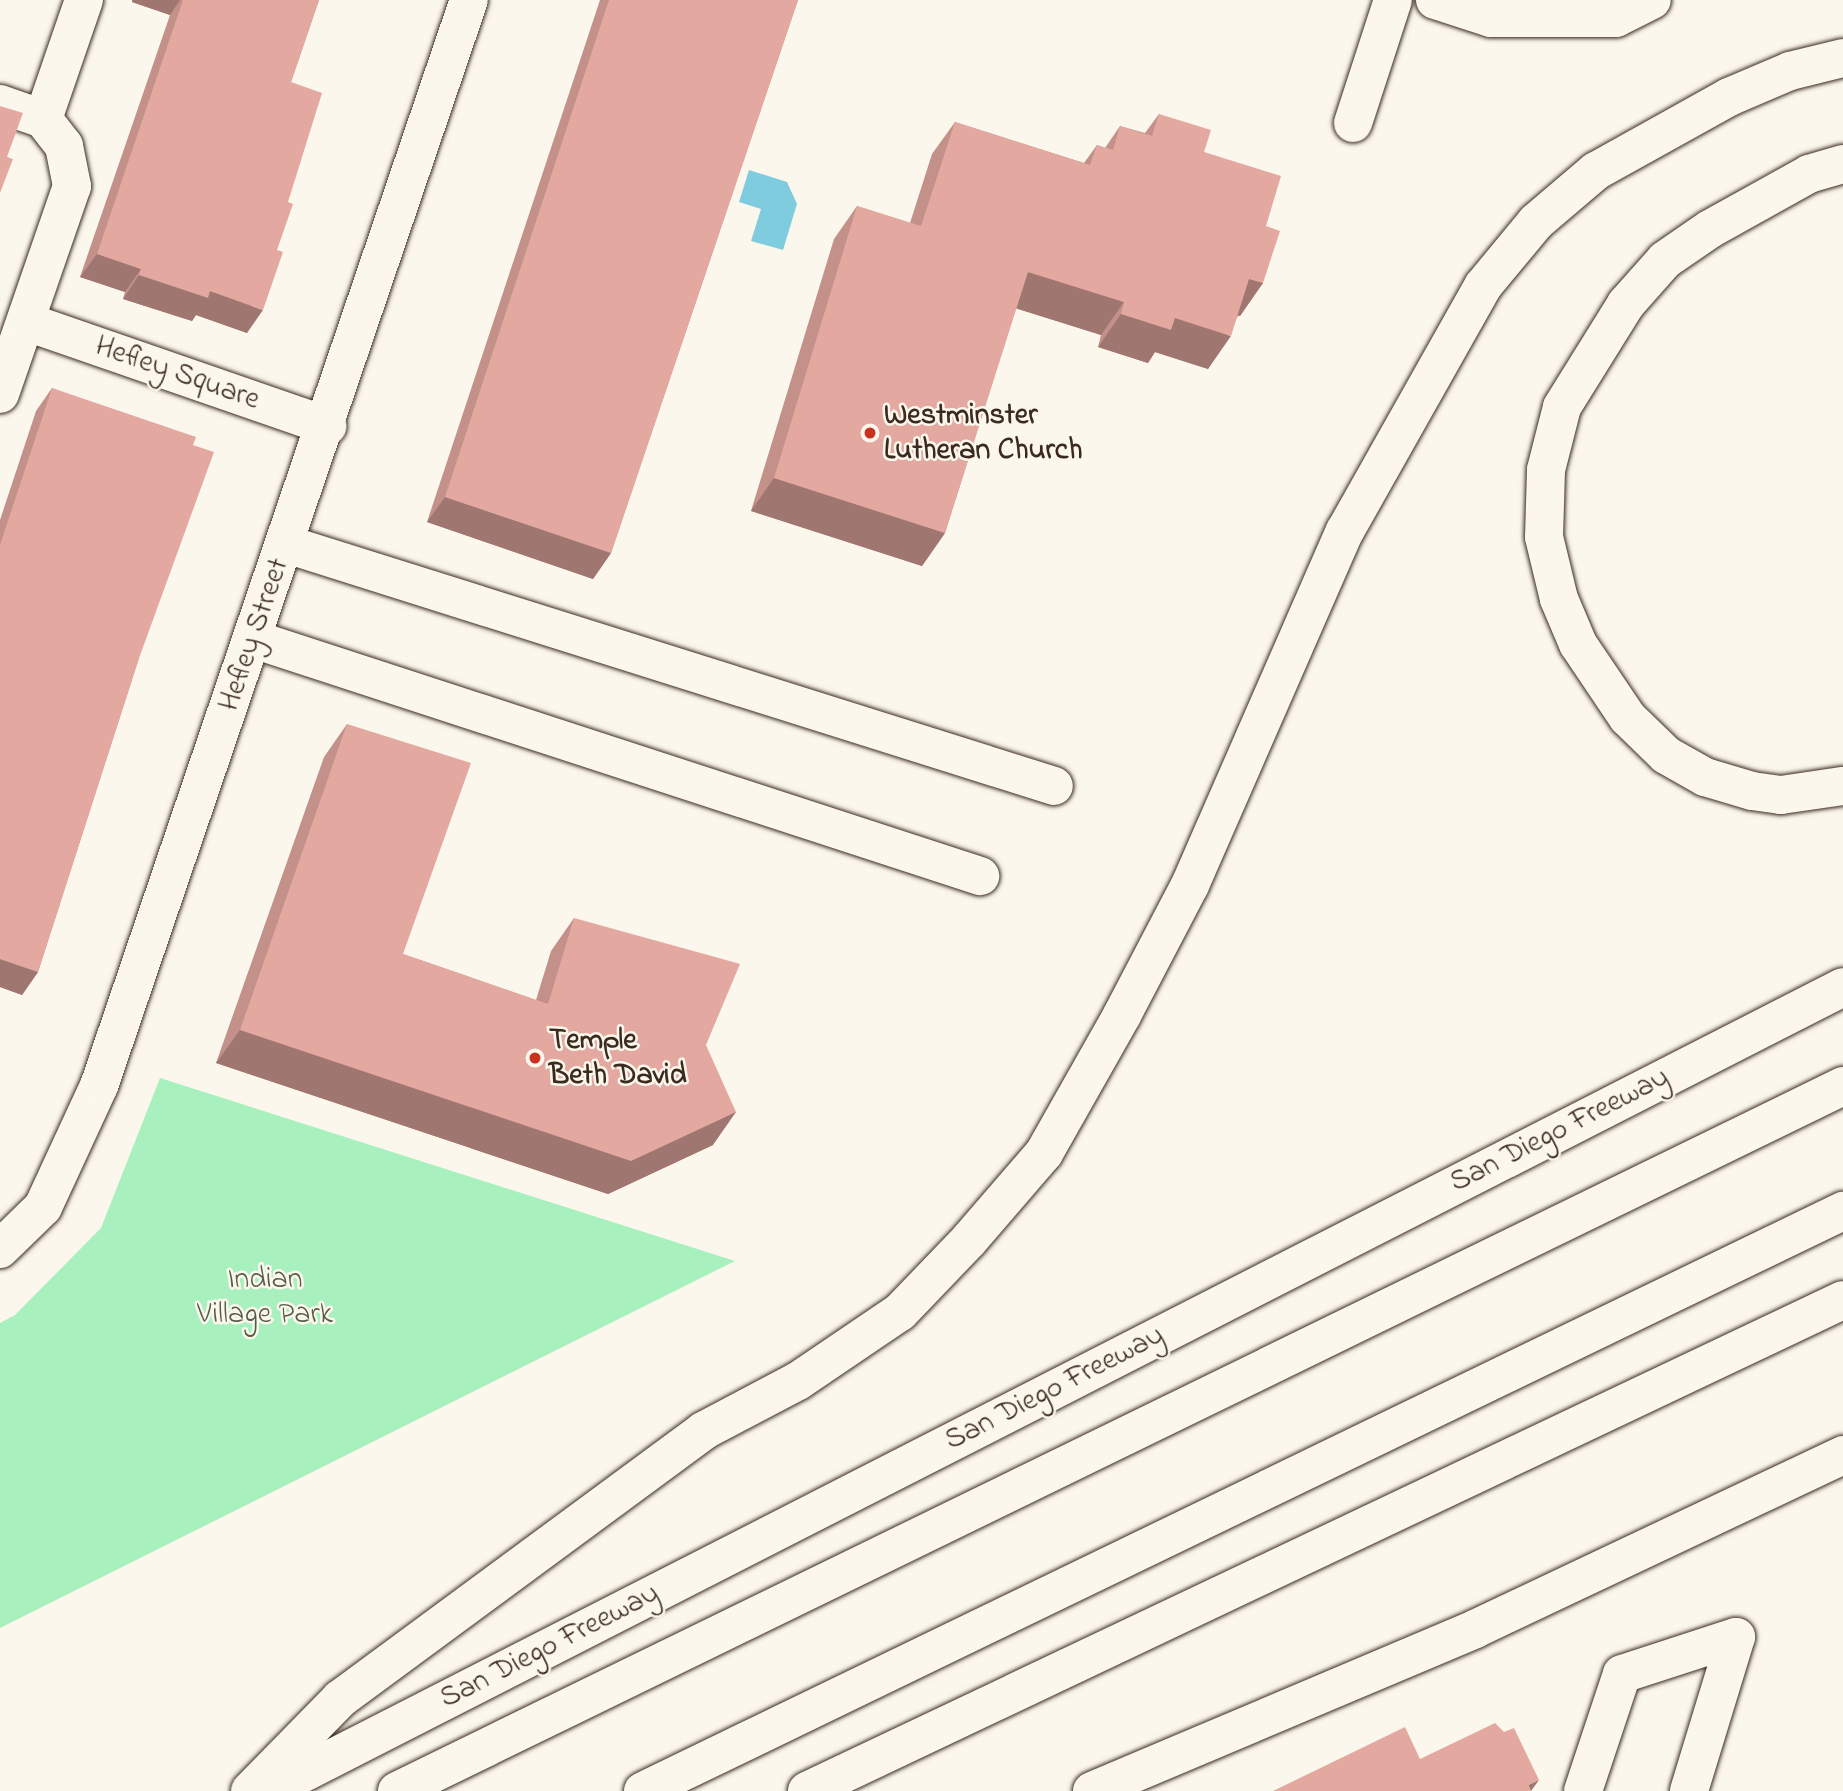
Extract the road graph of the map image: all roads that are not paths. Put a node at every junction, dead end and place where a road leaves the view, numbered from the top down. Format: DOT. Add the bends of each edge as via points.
graph roads {
  1 [pos="84,0"];
  2 [pos="469,0"];
  3 [pos="1393,0"];
  4 [pos="1435,0"];
  5 [pos="1652,0"];
  6 [pos="1843,58"];
  7 [pos="0,104"];
  8 [pos="43,119"];
  9 [pos="1353,123"];
  10 [pos="1843,164"];
  11 [pos="27,322"];
  12 [pos="0,394"];
  13 [pos="327,426"];
  14 [pos="286,544"];
  15 [pos="253,639"];
  16 [pos="1054,786"];
  17 [pos="1843,786"];
  18 [pos="980,876"];
  19 [pos="1843,987"];
  20 [pos="1843,1086"];
  21 [pos="1843,1211"];
  22 [pos="0,1249"];
  23 [pos="1843,1300"];
  24 [pos="1843,1455"];
  25 [pos="250,1791"];
  26 [pos="268,1791"];
  27 [pos="397,1791"];
  28 [pos="643,1791"];
  29 [pos="807,1791"];
  30 [pos="1092,1791"];
  31 [pos="1583,1791"];
  32 [pos="1689,1791"];
  1 -- 8 [label="main road"];
  2 -- 13 [label="main road, Hefley Street"];
  3 -- 9 [label="main road"];
  4 -- 5 [label="main road" via="1490,18 1616,18"];
  6 -- 25 [label="main road" via="1790,71 1729,97 1596,171 1536,222 1483,286 1346,531 1190,885 1122,1015 1044,1153 969,1240 900,1312 798,1381 703,1430 340,1699"];
  7 -- 8 [label="main road"];
  8 -- 11 [label="main road" via="64,146 72,186"];
  10 -- 17 [label="main road" via="1808,174 1710,229 1665,260 1626,304 1562,407 1546,470 1544,537 1559,599 1578,643 1628,718 1666,755 1705,777 1752,791 1782,795"];
  11 -- 12 [label="main road"];
  11 -- 13 [label="main road, Hefley Square"];
  13 -- 14 [label="main road, Hefley Street"];
  14 -- 15 [label="main road, Hefley Street"];
  14 -- 16 [label="main road"];
  15 -- 18 [label="main road"];
  15 -- 22 [label="main road, Hefley Street" via="99,1086 43,1207"];
  19 -- 26 [label="main road, San Diego Freeway"];
  20 -- 27 [label="main road"];
  21 -- 28 [label="main road"];
  23 -- 29 [label="main road" via="1214,1602"];
  24 -- 30 [label="main road" via="1475,1629"];
  31 -- 32 [label="main road" via="1622,1674 1736,1637"];
}
